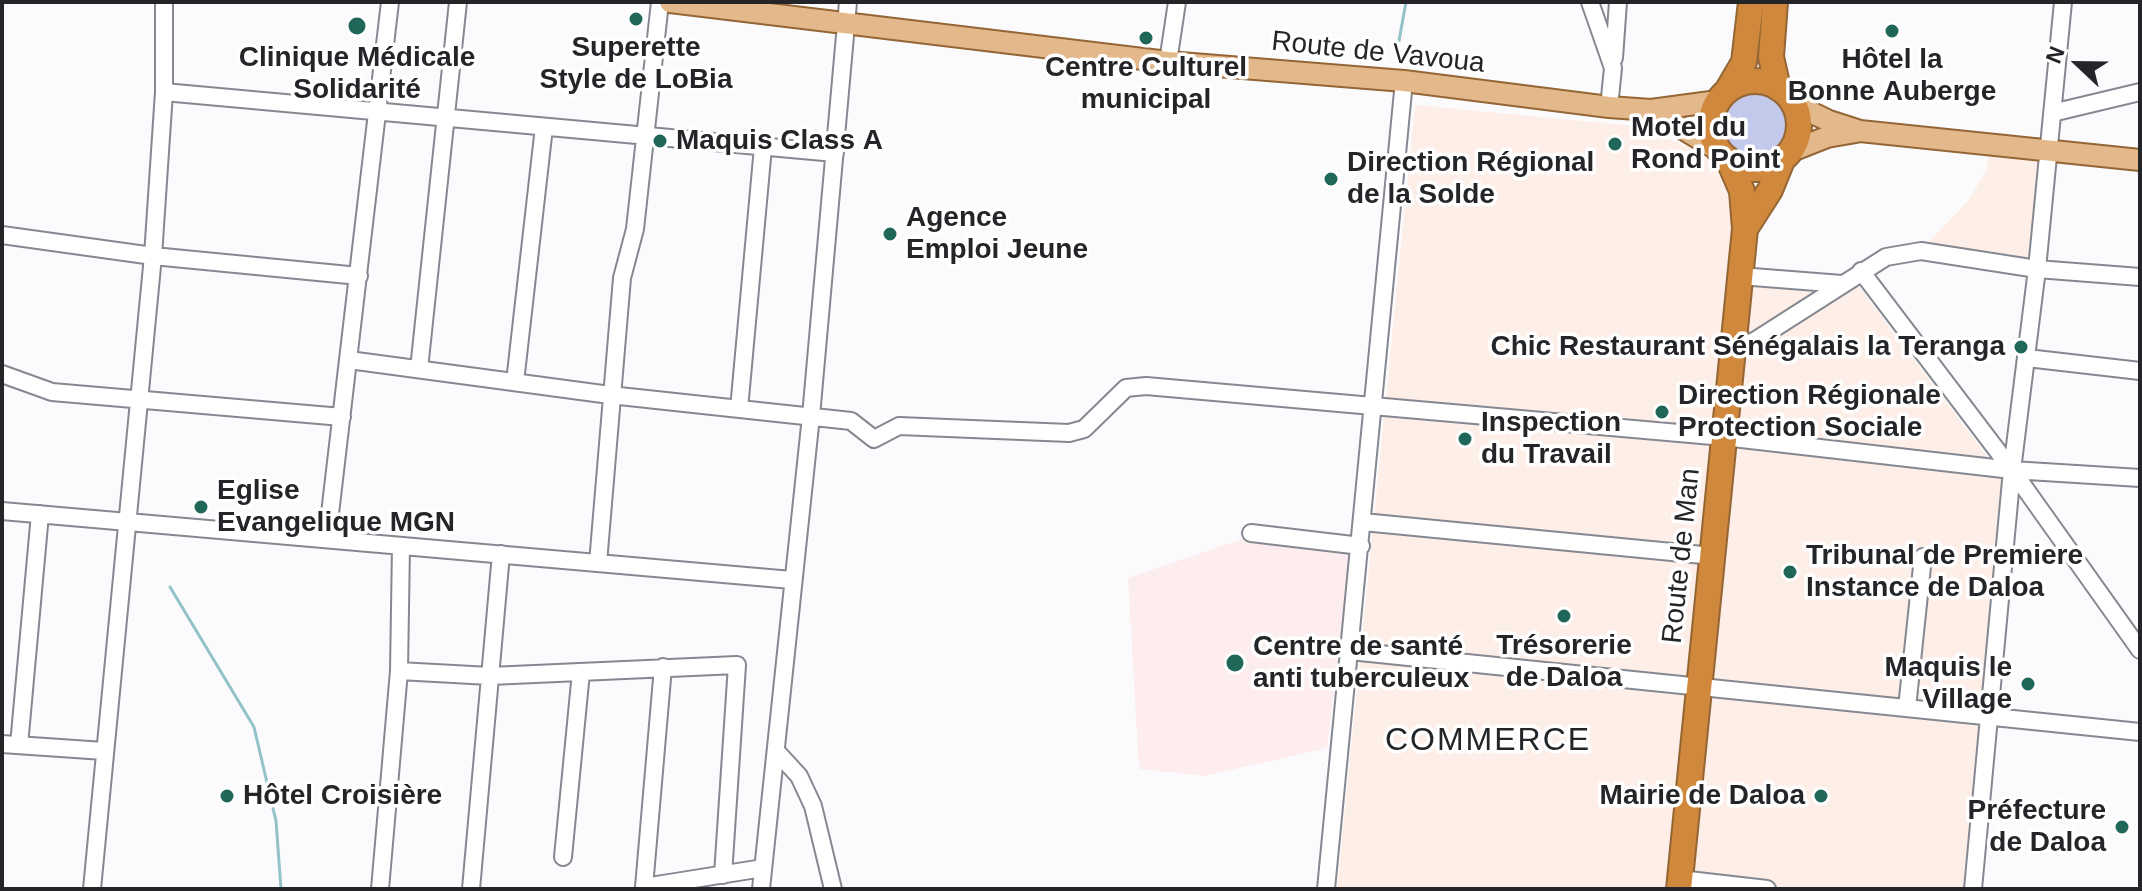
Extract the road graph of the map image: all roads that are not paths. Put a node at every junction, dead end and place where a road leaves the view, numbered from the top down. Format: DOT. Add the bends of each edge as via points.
graph roads {
  1 [pos="164,2"];
  2 [pos="390,2"];
  3 [pos="458,2"];
  4 [pos="660,2"];
  5 [pos="670,2"];
  6 [pos="1177,2"];
  7 [pos="1590,2"];
  8 [pos="1618,2"];
  9 [pos="1751,2"];
  10 [pos="1775,2"];
  11 [pos="2063,2"];
  12 [pos="847,12"];
  13 [pos="1168,62"];
  14 [pos="1613,68"];
  15 [pos="1404,81"];
  16 [pos="164,92"];
  17 [pos="2140,92"];
  18 [pos="1785,95"];
  19 [pos="1723,96"];
  20 [pos="1609,107"];
  21 [pos="1651,110"];
  22 [pos="379,112"];
  23 [pos="2052,113"];
  24 [pos="445,119"];
  25 [pos="544,127"];
  26 [pos="1860,131"];
  27 [pos="643,136"];
  28 [pos="763,147"];
  29 [pos="2049,150"];
  30 [pos="835,153"];
  31 [pos="1723,155"];
  32 [pos="1786,155"];
  33 [pos="2140,160"];
  34 [pos="1745,229"];
  35 [pos="2,235"];
  36 [pos="153,256"];
  37 [pos="2037,269"];
  38 [pos="1861,271"];
  39 [pos="359,276"];
  40 [pos="1747,277"];
  41 [pos="2140,277"];
  42 [pos="1842,284"];
  43 [pos="1733,350"];
  44 [pos="2027,358"];
  45 [pos="349,360"];
  46 [pos="419,369"];
  47 [pos="2140,371"];
  48 [pos="2,374"];
  49 [pos="515,382"];
  50 [pos="610,395"];
  51 [pos="139,401"];
  52 [pos="1375,405"];
  53 [pos="739,409"];
  54 [pos="811,416"];
  55 [pos="342,417"];
  56 [pos="1724,437"];
  57 [pos="2012,470"];
  58 [pos="2140,478"];
  59 [pos="2,511"];
  60 [pos="40,514"];
  61 [pos="128,522"];
  62 [pos="1363,522"];
  63 [pos="1251,533"];
  64 [pos="327,539"];
  65 [pos="401,546"];
  66 [pos="1361,546"];
  67 [pos="501,554"];
  68 [pos="1713,556"];
  69 [pos="1923,557"];
  70 [pos="598,563"];
  71 [pos="792,580"];
  72 [pos="2140,650"];
  73 [pos="1350,651"];
  74 [pos="663,667"];
  75 [pos="399,671"];
  76 [pos="581,672"];
  77 [pos="490,676"];
  78 [pos="1700,686"];
  79 [pos="1907,708"];
  80 [pos="1990,716"];
  81 [pos="2140,732"];
  82 [pos="2,744"];
  83 [pos="19,745"];
  84 [pos="104,751"];
  85 [pos="776,751"];
  86 [pos="563,857"];
  87 [pos="763,868"];
  88 [pos="723,875"];
  89 [pos="1680,884"];
  90 [pos="686,885"];
  91 [pos="92,889"];
  92 [pos="380,889"];
  93 [pos="471,889"];
  94 [pos="761,889"];
  95 [pos="833,889"];
  96 [pos="1326,889"];
  97 [pos="1767,889"];
  98 [pos="1973,889"];
  1 -- 16 [label="street"];
  2 -- 22 [label="street"];
  3 -- 24 [label="street"];
  4 -- 27 [label="street"];
  5 -- 12 [label="main road, Route de Vavoua"];
  6 -- 13 [label="street"];
  7 -- 14 [label="street"];
  8 -- 14 [label="street"];
  9 -- 19 [label="highway" via="1744,62"];
  10 -- 18 [label="highway" via="1771,57"];
  11 -- 23 [label="street"];
  12 -- 13 [label="main road, Route de Vavoua"];
  12 -- 30 [label="street"];
  13 -- 15 [label="main road, Route de Vavoua"];
  14 -- 20 [label="street"];
  15 -- 20 [label="main road, Route de Vavoua"];
  15 -- 52 [label="street"];
  16 -- 22 [label="street"];
  16 -- 36 [label="street"];
  17 -- 23 [label="street"];
  18 -- 19 [label="highway" via="1752,81"];
  18 -- 26 [label="main road" via="1829,121"];
  18 -- 32 [label="highway" via="1798,133"];
  19 -- 21 [label="main road, Route de Vavoua"];
  19 -- 31 [label="highway" via="1711,125"];
  20 -- 21 [label="main road, Route de Vavoua"];
  21 -- 31 [label="main road"];
  22 -- 24 [label="street"];
  22 -- 39 [label="street"];
  23 -- 29 [label="street"];
  24 -- 25 [label="street"];
  24 -- 46 [label="street"];
  25 -- 27 [label="street"];
  25 -- 49 [label="street"];
  26 -- 29 [label="main road"];
  26 -- 32 [label="main road" via="1827,137"];
  27 -- 28 [label="street"];
  27 -- 50 [label="street"];
  28 -- 30 [label="street"];
  28 -- 53 [label="street"];
  29 -- 33 [label="main road"];
  29 -- 37 [label="street"];
  30 -- 54 [label="street"];
  31 -- 32 [label="highway" via="1751,169 1768,167"];
  31 -- 34 [label="highway, Route de Man" via="1742,191"];
  32 -- 34 [label="highway"];
  34 -- 40 [label="highway, Route de Man"];
  35 -- 36 [label="street"];
  36 -- 39 [label="street"];
  36 -- 51 [label="street"];
  37 -- 38 [label="street" via="1921,251 1886,257"];
  37 -- 41 [label="street"];
  37 -- 44 [label="street"];
  38 -- 42 [label="street"];
  38 -- 57 [label="street"];
  39 -- 45 [label="street"];
  40 -- 42 [label="street"];
  40 -- 43 [label="highway, Route de Man"];
  42 -- 43 [label="street"];
  43 -- 56 [label="highway, Route de Man"];
  44 -- 47 [label="street"];
  44 -- 57 [label="street"];
  45 -- 46 [label="street"];
  45 -- 55 [label="street"];
  46 -- 49 [label="street"];
  48 -- 51 [label="street" via="52,392"];
  49 -- 50 [label="street"];
  50 -- 53 [label="street"];
  50 -- 70 [label="street"];
  51 -- 55 [label="street"];
  51 -- 61 [label="street"];
  52 -- 54 [label="street" via="1135,385 1084,429 1069,433 899,426 874,439 851,421"];
  52 -- 56 [label="street"];
  52 -- 62 [label="street"];
  53 -- 54 [label="street"];
  54 -- 71 [label="street"];
  55 -- 64 [label="street"];
  56 -- 57 [label="street"];
  56 -- 68 [label="highway, Route de Man"];
  57 -- 58 [label="street"];
  57 -- 72 [label="street"];
  57 -- 80 [label="street"];
  59 -- 60 [label="street"];
  60 -- 61 [label="street"];
  60 -- 83 [label="street"];
  61 -- 64 [label="street"];
  61 -- 84 [label="street"];
  62 -- 66 [label="street"];
  62 -- 68 [label="street"];
  63 -- 66 [label="street"];
  64 -- 65 [label="street"];
  65 -- 67 [label="street"];
  65 -- 75 [label="street"];
  66 -- 73 [label="street"];
  67 -- 70 [label="street"];
  67 -- 77 [label="street"];
  68 -- 78 [label="highway, Route de Man"];
  69 -- 79 [label="street"];
  70 -- 71 [label="street"];
  71 -- 85 [label="street"];
  73 -- 78 [label="street"];
  73 -- 96 [label="street"];
  74 -- 76 [label="street"];
  74 -- 88 [label="street" via="738,667"];
  74 -- 90 [label="street" via="643,885"];
  75 -- 77 [label="street"];
  75 -- 92 [label="street"];
  76 -- 77 [label="street"];
  76 -- 86 [label="street"];
  77 -- 93 [label="street"];
  78 -- 79 [label="street"];
  78 -- 89 [label="highway, Route de Man"];
  79 -- 80 [label="street"];
  80 -- 81 [label="street"];
  80 -- 98 [label="street"];
  82 -- 83 [label="street"];
  83 -- 84 [label="street"];
  84 -- 91 [label="street"];
  85 -- 87 [label="street"];
  85 -- 95 [label="street" via="799,776 813,806"];
  87 -- 88 [label="street"];
  87 -- 94 [label="street"];
  88 -- 90 [label="street"];
  89 -- 97 [label="street"];
}
